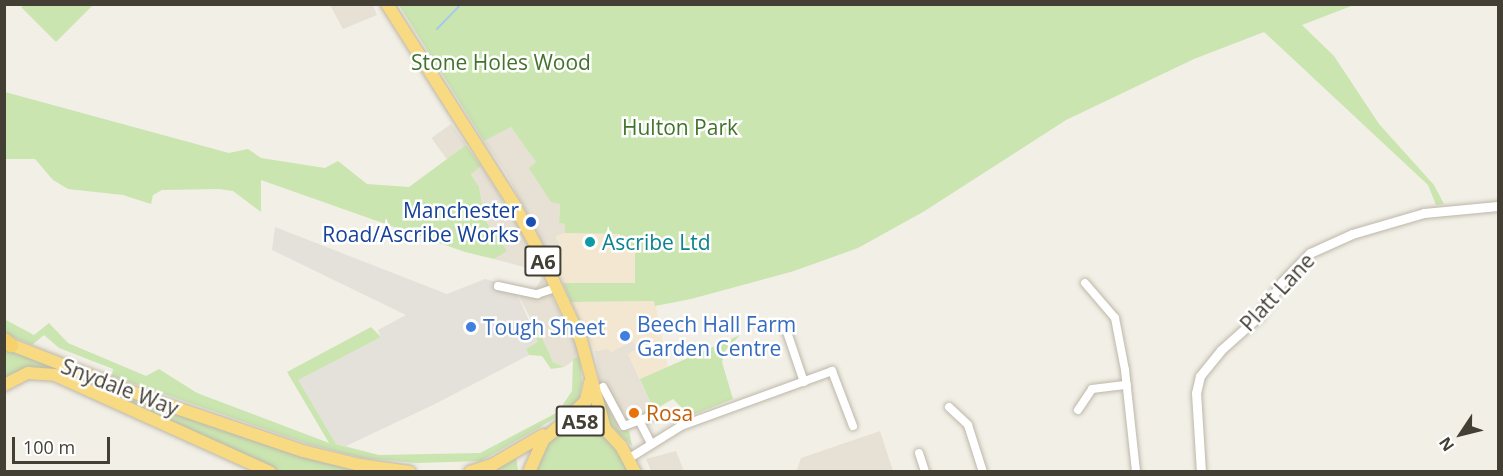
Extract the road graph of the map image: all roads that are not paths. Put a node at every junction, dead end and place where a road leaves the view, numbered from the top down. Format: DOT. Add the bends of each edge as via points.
graph roads {
  1 [pos="387,4"];
  2 [pos="1498,206"];
  3 [pos="1085,284"];
  4 [pos="498,286"];
  5 [pos="556,288"];
  6 [pos="785,326"];
  7 [pos="7,342"];
  8 [pos="590,373"];
  9 [pos="804,382"];
  10 [pos="1127,385"];
  11 [pos="4,386"];
  12 [pos="603,387"];
  13 [pos="949,407"];
  14 [pos="1078,410"];
  15 [pos="654,415"];
  16 [pos="640,422"];
  17 [pos="853,426"];
  18 [pos="557,427"];
  19 [pos="605,429"];
  20 [pos="651,444"];
  21 [pos="919,453"];
  22 [pos="628,459"];
  23 [pos="270,471"];
  24 [pos="410,471"];
  25 [pos="470,471"];
  26 [pos="530,471"];
  27 [pos="634,471"];
  28 [pos="925,471"];
  29 [pos="983,471"];
  30 [pos="1136,471"];
  31 [pos="1200,471"];
  1 -- 5 [label="highway, A6" via="515,206"];
  2 -- 31 [label="street, Platt Lane" via="1424,213 1352,234 1310,253 1286,277 1259,316 1221,350 1200,376 1196,393"];
  3 -- 10 [label="street" via="1115,318"];
  4 -- 5 [label="street" via="524,294 542,294"];
  5 -- 8 [label="highway, A6" via="581,340"];
  6 -- 9 [label="street"];
  7 -- 24 [label="highway, Snydale Way" via="303,451 360,465"];
  8 -- 18 [label="highway, A6" via="586,401"];
  8 -- 19 [label="highway, A6"];
  9 -- 17 [label="street" via="832,371"];
  9 -- 20 [label="street" via="728,406"];
  10 -- 14 [label="street" via="1092,389"];
  10 -- 30 [label="street"];
  11 -- 23 [label="highway, Snydale Way" via="28,373 45,372"];
  12 -- 16 [label="street" via="621,424 629,427"];
  13 -- 29 [label="street" via="968,425"];
  15 -- 16 [label="street"];
  16 -- 20 [label="street"];
  18 -- 19 [label="highway, A58" via="584,422"];
  18 -- 25 [label="highway, A58" via="492,465"];
  18 -- 26 [label="highway, A58" via="537,447"];
  19 -- 22 [label="highway, A58"];
  20 -- 22 [label="street"];
  21 -- 28 [label="street"];
  22 -- 27 [label="highway, A58"];
}
